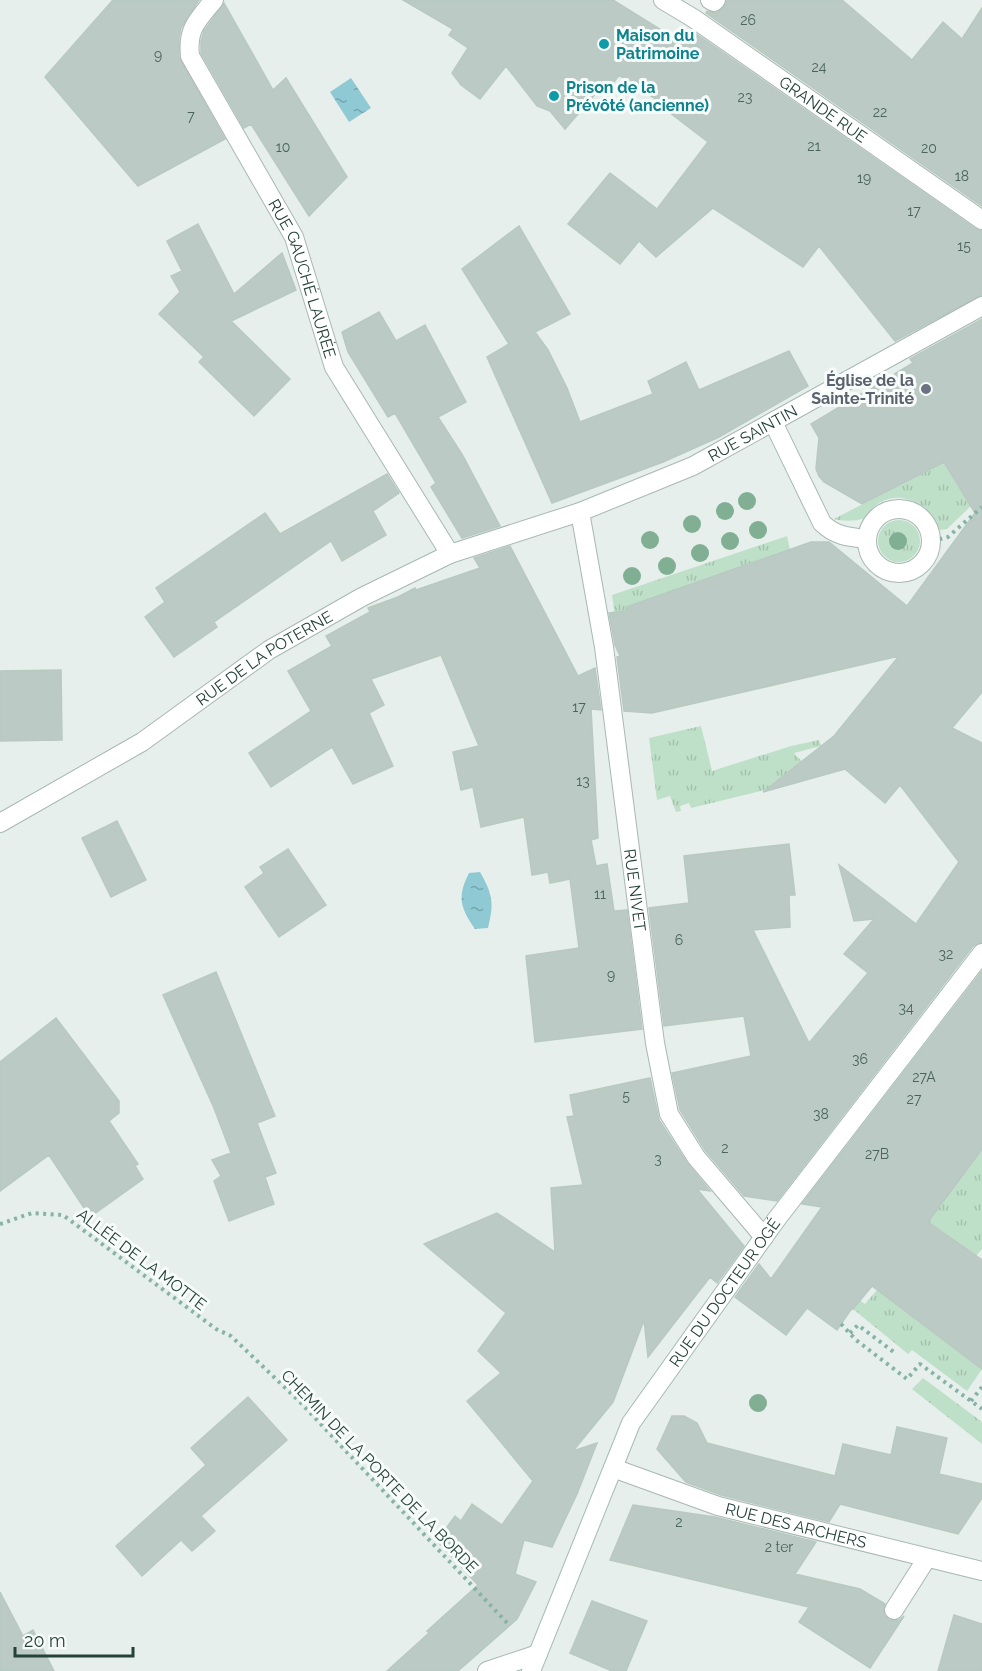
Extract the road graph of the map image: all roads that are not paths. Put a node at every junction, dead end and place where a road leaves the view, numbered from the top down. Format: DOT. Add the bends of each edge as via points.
graph roads {
  1 [pos="214,0"];
  2 [pos="663,0"];
  3 [pos="710,0"];
  4 [pos="716,0"];
  5 [pos="982,219"];
  6 [pos="982,306"];
  7 [pos="773,422"];
  8 [pos="580,512"];
  9 [pos="545,524"];
  10 [pos="867,539"];
  11 [pos="450,554"];
  12 [pos="0,823"];
  13 [pos="982,953"];
  14 [pos="764,1237"];
  15 [pos="613,1468"];
  16 [pos="927,1558"];
  17 [pos="982,1571"];
  18 [pos="894,1610"];
  19 [pos="538,1654"];
  20 [pos="487,1671"];
  21 [pos="531,1671"];
  1 -- 11 [label="street, RUE GAUCHÉ LAURÉE" via="195,24 189,41 190,56 294,237 334,367"];
  2 -- 5 [label="street, GRANDE RUE"];
  3 -- 4 [label="street"];
  6 -- 7 [label="street, RUE SAINTIN"];
  7 -- 8 [label="street, RUE SAINTIN" via="693,466"];
  7 -- 10 [label="street" via="822,523 844,536"];
  8 -- 9 [label="street, RUE SAINTIN"];
  8 -- 14 [label="street, RUE NIVET" via="604,647 655,1043 669,1114 696,1157"];
  9 -- 11 [label="street, RUE DE LA POTERNE"];
  10 -- 10 [label="street" via="871,557 879,566 899,574 924,562 932,541 921,517 894,509 874,522"];
  11 -- 12 [label="street, RUE DE LA POTERNE" via="362,597 269,650 142,742"];
  13 -- 14 [label="street, RUE DU DOCTEUR OGÉ"];
  14 -- 15 [label="street, RUE DU DOCTEUR OGÉ" via="631,1423"];
  15 -- 16 [label="street, RUE DES ARCHERS" via="718,1506"];
  15 -- 19 [label="street, RUE DU DOCTEUR OGÉ"];
  16 -- 17 [label="street, RUE DES ARCHERS"];
  16 -- 18 [label="street"];
  19 -- 20 [label="street"];
  19 -- 21 [label="street, RUE DU DOCTEUR OGÉ"];
}
